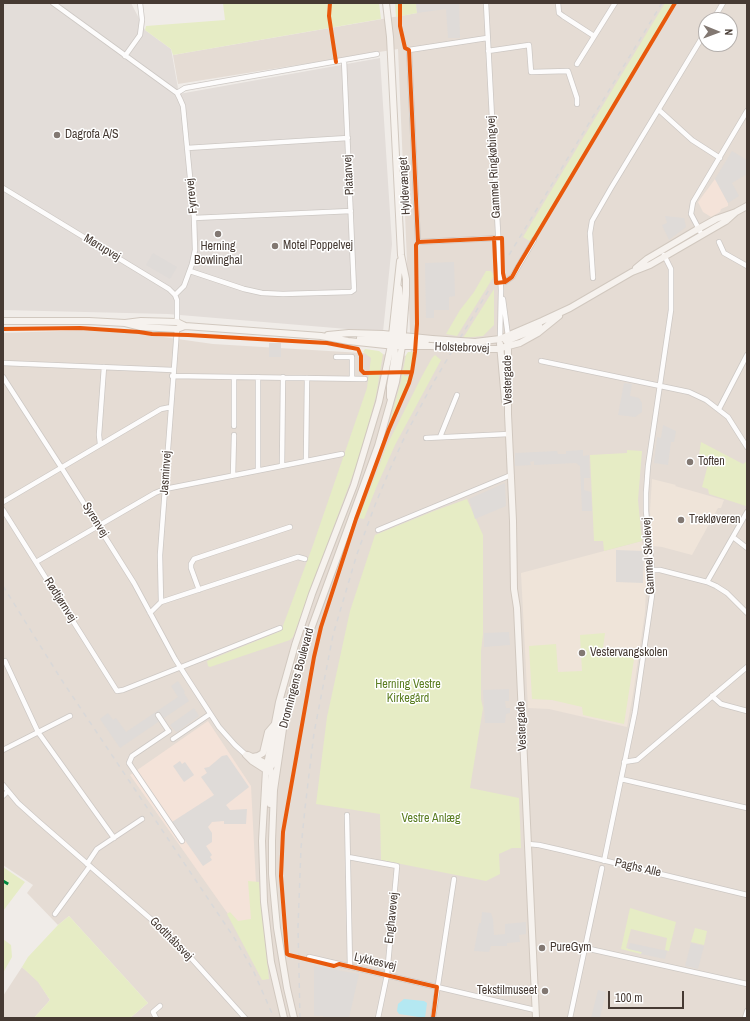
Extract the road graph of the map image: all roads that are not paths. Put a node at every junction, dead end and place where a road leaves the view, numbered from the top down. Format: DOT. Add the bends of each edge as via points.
graph roads {
  1 [pos="53,3"];
  2 [pos="140,3"];
  3 [pos="386,3"];
  4 [pos="390,3"];
  5 [pos="486,3"];
  6 [pos="558,3"];
  7 [pos="615,3"];
  8 [pos="723,3"];
  9 [pos="718,12"];
  10 [pos="594,36"];
  11 [pos="390,37"];
  12 [pos="487,38"];
  13 [pos="698,44"];
  14 [pos="488,51"];
  15 [pos="377,54"];
  16 [pos="125,56"];
  17 [pos="344,60"];
  18 [pos="577,64"];
  19 [pos="177,93"];
  20 [pos="577,104"];
  21 [pos="659,110"];
  22 [pos="747,111"];
  23 [pos="348,138"];
  24 [pos="187,148"];
  25 [pos="720,158"];
  26 [pos="3,188"];
  27 [pos="747,206"];
  28 [pos="351,211"];
  29 [pos="194,218"];
  30 [pos="700,232"];
  31 [pos="498,238"];
  32 [pos="534,240"];
  33 [pos="719,242"];
  34 [pos="661,251"];
  35 [pos="401,255"];
  36 [pos="665,256"];
  37 [pos="747,266"];
  38 [pos="190,271"];
  39 [pos="632,272"];
  40 [pos="593,278"];
  41 [pos="501,282"];
  42 [pos="501,290"];
  43 [pos="175,295"];
  44 [pos="570,308"];
  45 [pos="3,321"];
  46 [pos="177,322"];
  47 [pos="125,323"];
  48 [pos="185,326"];
  49 [pos="177,330"];
  50 [pos="321,336"];
  51 [pos="508,338"];
  52 [pos="500,339"];
  53 [pos="397,340"];
  54 [pos="507,347"];
  55 [pos="500,348"];
  56 [pos="747,355"];
  57 [pos="336,357"];
  58 [pos="541,361"];
  59 [pos="3,363"];
  60 [pos="104,367"];
  61 [pos="173,370"];
  62 [pos="172,376"];
  63 [pos="3,377"];
  64 [pos="234,377"];
  65 [pos="258,377"];
  66 [pos="283,377"];
  67 [pos="307,378"];
  68 [pos="352,378"];
  69 [pos="365,378"];
  70 [pos="661,385"];
  71 [pos="457,395"];
  72 [pos="171,407"];
  73 [pos="719,409"];
  74 [pos="508,414"];
  75 [pos="234,426"];
  76 [pos="509,434"];
  77 [pos="234,435"];
  78 [pos="440,437"];
  79 [pos="426,438"];
  80 [pos="100,444"];
  81 [pos="747,447"];
  82 [pos="342,454"];
  83 [pos="306,461"];
  84 [pos="282,466"];
  85 [pos="61,467"];
  86 [pos="258,470"];
  87 [pos="233,475"];
  88 [pos="511,475"];
  89 [pos="165,489"];
  90 [pos="3,502"];
  91 [pos="3,510"];
  92 [pos="747,512"];
  93 [pos="98,526"];
  94 [pos="290,527"];
  95 [pos="378,530"];
  96 [pos="733,536"];
  97 [pos="747,548"];
  98 [pos="305,559"];
  99 [pos="36,562"];
  100 [pos="652,570"];
  101 [pos="707,582"];
  102 [pos="199,590"];
  103 [pos="161,602"];
  104 [pos="150,613"];
  105 [pos="747,613"];
  106 [pos="280,628"];
  107 [pos="5,661"];
  108 [pos="180,667"];
  109 [pos="747,667"];
  110 [pos="295,678"];
  111 [pos="712,696"];
  112 [pos="747,712"];
  113 [pos="158,714"];
  114 [pos="210,714"];
  115 [pos="70,716"];
  116 [pos="274,725"];
  117 [pos="38,732"];
  118 [pos="174,739"];
  119 [pos="3,750"];
  120 [pos="246,755"];
  121 [pos="253,757"];
  122 [pos="624,762"];
  123 [pos="268,767"];
  124 [pos="621,779"];
  125 [pos="3,785"];
  126 [pos="8,791"];
  127 [pos="3,796"];
  128 [pos="747,808"];
  129 [pos="273,814"];
  130 [pos="347,815"];
  131 [pos="142,819"];
  132 [pos="114,838"];
  133 [pos="182,842"];
  134 [pos="528,844"];
  135 [pos="348,857"];
  136 [pos="604,861"];
  137 [pos="89,865"];
  138 [pos="602,868"];
  139 [pos="454,879"];
  140 [pos="747,895"];
  141 [pos="55,914"];
  142 [pos="585,948"];
  143 [pos="309,957"];
  144 [pos="350,967"];
  145 [pos="387,975"];
  146 [pos="747,984"];
  147 [pos="437,987"];
  148 [pos="160,1006"];
  149 [pos="535,1010"];
  150 [pos="747,1011"];
  151 [pos="156,1018"];
  152 [pos="245,1018"];
  153 [pos="284,1018"];
  154 [pos="294,1018"];
  155 [pos="378,1018"];
  156 [pos="433,1018"];
  157 [pos="536,1018"];
  158 [pos="570,1018"];
  159 [pos="745,1018"];
  1 -- 16 [label="street"];
  2 -- 16 [label="street" via="140,35"];
  3 -- 11 [label="main road, Dronningens Boulevard"];
  4 -- 11 [label="main road, Dronningens Boulevard"];
  5 -- 12 [label="street, Gammel Ringkøbingvej"];
  6 -- 10 [label="street" via="562,16"];
  7 -- 10 [label="street"];
  8 -- 9 [label="street"];
  10 -- 18 [label="street"];
  11 -- 35 [label="main road, Dronningens Boulevard"];
  12 -- 14 [label="street, Gammel Ringkøbingvej"];
  12 -- 31 [label="street, Hyldevænget" via="409,50 418,242"];
  13 -- 21 [label="street"];
  14 -- 20 [label="street" via="528,45 531,72 568,71"];
  14 -- 31 [label="street, Gammel Ringkøbingvej"];
  15 -- 17 [label="street"];
  16 -- 19 [label="street"];
  17 -- 19 [label="street" via="185,88"];
  17 -- 23 [label="street, Platanvej"];
  19 -- 24 [label="street, Fyrrevej" via="183,106"];
  21 -- 25 [label="street" via="692,140"];
  21 -- 40 [label="street" via="592,221 590,233"];
  22 -- 25 [label="street"];
  23 -- 24 [label="street"];
  23 -- 28 [label="street, Platanvej"];
  24 -- 29 [label="street, Fyrrevej"];
  25 -- 30 [label="street" via="691,207 691,214"];
  26 -- 43 [label="street, Mørupvej"];
  27 -- 30 [label="main road, Holstebrovej" via="716,219"];
  28 -- 29 [label="street"];
  28 -- 38 [label="street, Platanvej" via="354,290 350,292 262,293"];
  29 -- 38 [label="street, Fyrrevej" via="195,250"];
  30 -- 34 [label="main road, Holstebrovej"];
  30 -- 36 [label="main road, Holstebrovej"];
  31 -- 41 [label="street, Gammel Ringkøbingvej"];
  32 -- 41 [label="street" via="512,277"];
  33 -- 37 [label="street" via="724,253"];
  34 -- 36 [label="street, Gammel Skolevej"];
  34 -- 39 [label="main road, Holstebrovej"];
  35 -- 53 [label="main road, Dronningens Boulevard"];
  35 -- 53 [label="main road, Dronningens Boulevard" via="406,279"];
  36 -- 39 [label="main road, Holstebrovej"];
  36 -- 70 [label="street, Gammel Skolevej" via="671,269 671,310"];
  38 -- 43 [label="street, Fyrrevej" via="184,286"];
  39 -- 44 [label="main road, Holstebrovej"];
  41 -- 42 [label="street, Gammel Ringkøbingvej"];
  42 -- 51 [label="street, Gammel Ringkøbingvej"];
  42 -- 52 [label="street, Gammel Ringkøbingvej"];
  43 -- 46 [label="street" via="178,308"];
  44 -- 51 [label="main road, Holstebrovej"];
  44 -- 54 [label="main road, Holstebrovej" via="533,336"];
  45 -- 47 [label="main road"];
  46 -- 47 [label="main road"];
  46 -- 48 [label="main road"];
  46 -- 49 [label="main road"];
  47 -- 49 [label="main road"];
  48 -- 49 [label="main road"];
  48 -- 50 [label="main road"];
  49 -- 61 [label="street, Jasminvej"];
  50 -- 53 [label="main road" via="338,339"];
  50 -- 53 [label="main road" via="349,333"];
  51 -- 52 [label="main road, Holstebrovej"];
  51 -- 54 [label="main road, Gammel Ringkøbingvej"];
  51 -- 55 [label="main road"];
  52 -- 53 [label="main road, Holstebrovej, bridge" via="476,342 432,338"];
  52 -- 55 [label="main road, Gammel Ringkøbingvej"];
  53 -- 55 [label="main road, Holstebrovej, bridge" via="475,350"];
  53 -- 110 [label="main road, Dronningens Boulevard" via="390,386 390,406 378,446"];
  53 -- 116 [label="main road, Dronningens Boulevard" via="354,485 294,645"];
  54 -- 55 [label="main road, Holstebrovej"];
  54 -- 74 [label="main road, Vestergade"];
  55 -- 74 [label="main road, Vestergade" via="504,398"];
  56 -- 73 [label="street"];
  57 -- 68 [label="street" via="352,357"];
  58 -- 70 [label="street"];
  59 -- 60 [label="street"];
  60 -- 61 [label="street"];
  60 -- 80 [label="street"];
  61 -- 62 [label="street, Jasminvej"];
  62 -- 64 [label="street"];
  62 -- 72 [label="street, Jasminvej"];
  63 -- 85 [label="street, Syrenvej"];
  64 -- 65 [label="street"];
  64 -- 75 [label="street"];
  65 -- 66 [label="street"];
  65 -- 86 [label="street"];
  66 -- 67 [label="street"];
  66 -- 84 [label="street"];
  67 -- 68 [label="street"];
  67 -- 83 [label="street"];
  68 -- 69 [label="street"];
  70 -- 73 [label="street" via="689,392"];
  70 -- 100 [label="street, Gammel Skolevej" via="646,493"];
  71 -- 78 [label="street"];
  72 -- 80 [label="street" via="161,408"];
  72 -- 89 [label="street, Jasminvej"];
  73 -- 81 [label="street" via="728,417"];
  74 -- 76 [label="main road, Vestergade"];
  76 -- 78 [label="street"];
  76 -- 88 [label="main road, Vestergade"];
  77 -- 87 [label="street"];
  78 -- 79 [label="street"];
  80 -- 85 [label="street"];
  82 -- 83 [label="street"];
  83 -- 84 [label="street"];
  84 -- 86 [label="street"];
  85 -- 90 [label="street"];
  85 -- 93 [label="street, Syrenvej"];
  86 -- 87 [label="street"];
  87 -- 89 [label="street"];
  88 -- 95 [label="street"];
  88 -- 134 [label="main road, Vestergade" via="514,589"];
  89 -- 93 [label="street"];
  89 -- 103 [label="street, Jasminvej" via="159,571"];
  91 -- 99 [label="street, Rødtjørnvej"];
  92 -- 96 [label="street"];
  93 -- 99 [label="street"];
  93 -- 104 [label="street, Syrenvej"];
  94 -- 102 [label="street" via="194,559 191,568"];
  96 -- 97 [label="street"];
  96 -- 101 [label="street"];
  98 -- 102 [label="street" via="298,557"];
  99 -- 108 [label="street, Rødtjørnvej" via="117,691"];
  100 -- 101 [label="street"];
  100 -- 122 [label="street, Gammel Skolevej" via="652,595 646,641"];
  101 -- 105 [label="street" via="727,593"];
  102 -- 103 [label="street"];
  103 -- 104 [label="street"];
  104 -- 108 [label="street, Syrenvej"];
  106 -- 108 [label="street"];
  107 -- 117 [label="street"];
  108 -- 114 [label="street, Syrenvej"];
  109 -- 111 [label="street"];
  110 -- 123 [label="main road" via="286,696 273,763"];
  110 -- 129 [label="main road, Dronningens Boulevard" via="283,729"];
  111 -- 112 [label="street" via="721,704"];
  111 -- 122 [label="street" via="637,760"];
  113 -- 133 [label="street" via="169,730 132,756 129,763"];
  114 -- 118 [label="street"];
  114 -- 120 [label="street, Syrenvej"];
  115 -- 117 [label="street"];
  116 -- 121 [label="main road" via="268,732 263,753"];
  116 -- 123 [label="main road, Dronningens Boulevard"];
  117 -- 119 [label="street"];
  117 -- 132 [label="street"];
  120 -- 121 [label="main road"];
  120 -- 123 [label="main road" via="252,761"];
  121 -- 123 [label="main road"];
  122 -- 124 [label="street, Gammel Skolevej"];
  123 -- 129 [label="main road" via="272,775 270,803"];
  123 -- 153 [label="main road, Dronningens Boulevard" via="262,841 263,895 271,962"];
  124 -- 128 [label="street"];
  124 -- 136 [label="street, Gammel Skolevej"];
  125 -- 126 [label="street, Godthåbsvej"];
  126 -- 127 [label="street"];
  126 -- 137 [label="street, Godthåbsvej" via="18,803"];
  129 -- 154 [label="main road, Dronningens Boulevard" via="273,894 282,960"];
  130 -- 135 [label="street, Lykkesvej"];
  131 -- 132 [label="street"];
  132 -- 137 [label="street" via="98,849"];
  134 -- 136 [label="street, Paghs Alle"];
  134 -- 149 [label="main road, Vestergade"];
  135 -- 144 [label="street, Lykkesvej"];
  135 -- 145 [label="street, Enghavevej" via="397,866"];
  136 -- 140 [label="street, Paghs Alle"];
  137 -- 141 [label="street"];
  137 -- 152 [label="street, Godthåbsvej" via="181,947"];
  138 -- 142 [label="street"];
  139 -- 147 [label="street"];
  142 -- 146 [label="street"];
  142 -- 158 [label="street"];
  143 -- 144 [label="street, Lykkesvej"];
  144 -- 145 [label="street, Lykkesvej"];
  145 -- 147 [label="street, Lykkesvej"];
  145 -- 155 [label="street, Enghavevej"];
  147 -- 149 [label="street, Lykkesvej"];
  147 -- 156 [label="street"];
  148 -- 151 [label="street" via="152,1012"];
  149 -- 157 [label="main road, Vestergade"];
  150 -- 159 [label="street"];
}
